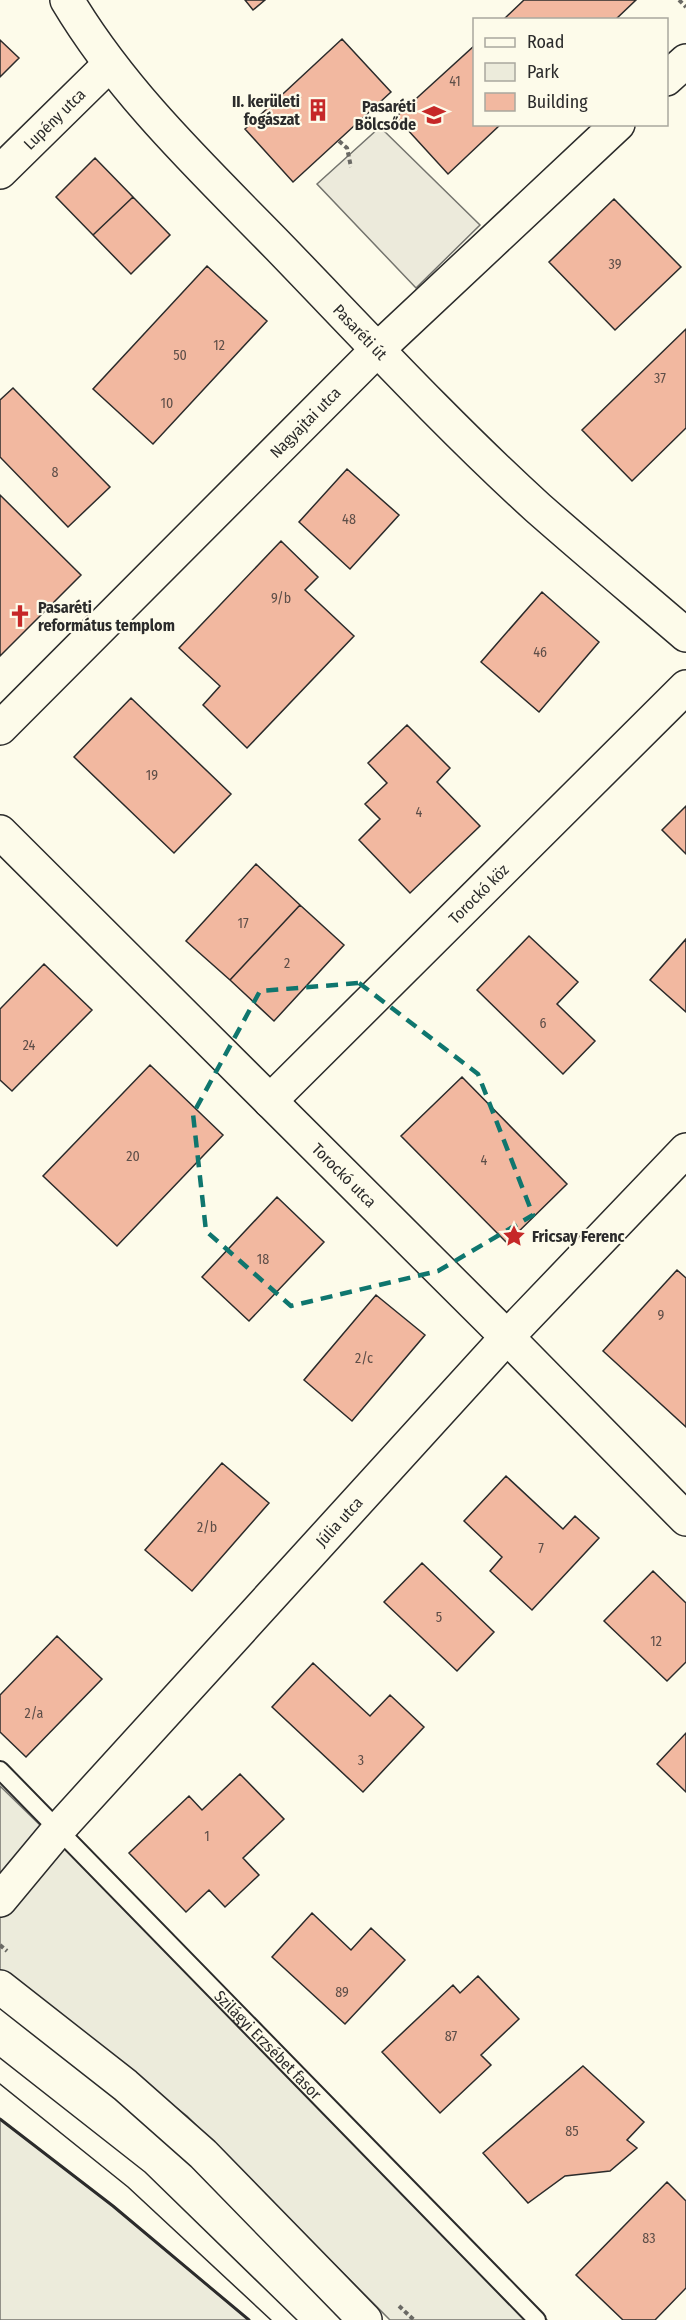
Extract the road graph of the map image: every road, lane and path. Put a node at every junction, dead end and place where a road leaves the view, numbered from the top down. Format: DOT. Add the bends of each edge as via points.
graph roads {
  1 [pos="67,0"];
  2 [pos="679,0"];
  3 [pos="686,7"];
  4 [pos="686,61"];
  5 [pos="110,64"];
  6 [pos="668,77"];
  7 [pos="616,126"];
  8 [pos="339,141"];
  9 [pos="351,167"];
  10 [pos="0,172"];
  11 [pos="378,349"];
  12 [pos="686,635"];
  13 [pos="686,687"];
  14 [pos="0,728"];
  15 [pos="0,832"];
  16 [pos="270,1101"];
  17 [pos="686,1150"];
  18 [pos="507,1337"];
  19 [pos="686,1519"];
  20 [pos="0,1770"];
  21 [pos="59,1829"];
  22 [pos="0,1900"];
  23 [pos="0,1987"];
  24 [pos="364,2320"];
  25 [pos="537,2320"];
  1 -- 5 [label="street, Pasaréti út"];
  2 -- 3 [label="path"];
  4 -- 6 [label="street"];
  5 -- 10 [label="street, Lupény utca"];
  5 -- 11 [label="street, Pasaréti út" via="146,110"];
  7 -- 11 [label="street, Nagyajtai utca"];
  8 -- 9 [label="path" via="347,148"];
  11 -- 12 [label="street, Pasaréti út" via="538,507"];
  11 -- 14 [label="street, Nagyajtai utca"];
  13 -- 16 [label="street, Torockó köz"];
  15 -- 16 [label="street, Torockó utca"];
  16 -- 18 [label="street, Torockó utca"];
  17 -- 18 [label="street, Júlia utca"];
  18 -- 19 [label="street, Torockó utca"];
  18 -- 21 [label="street, Júlia utca"];
  20 -- 21 [label="lane, Szilágyi Erzsébet fasor"];
  21 -- 22 [label="street, Júlia utca"];
  21 -- 25 [label="lane, Szilágyi Erzsébet fasor"];
  23 -- 24 [label="street" via="125,2085 203,2154"];
}
